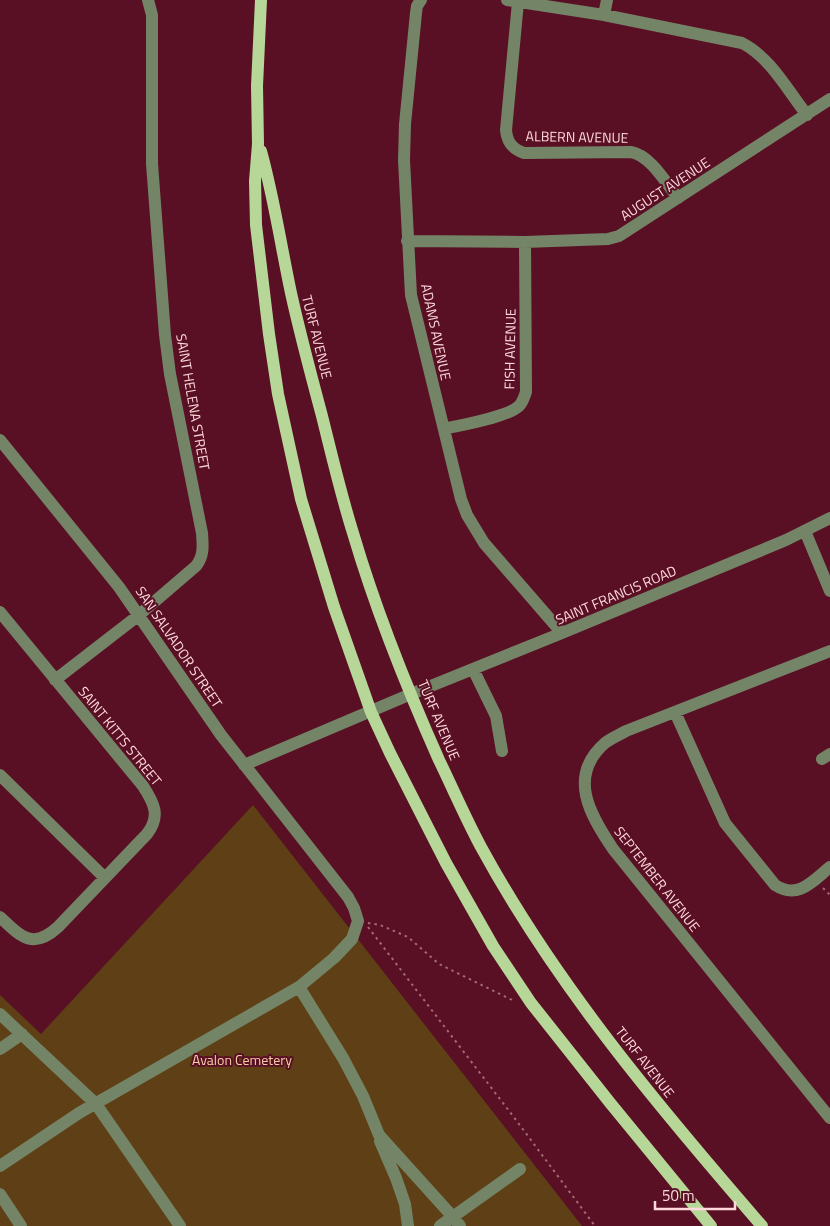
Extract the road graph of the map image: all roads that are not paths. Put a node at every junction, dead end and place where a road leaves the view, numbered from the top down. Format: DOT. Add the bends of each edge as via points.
graph roads {
  1 [pos="148,0"];
  2 [pos="261,0"];
  3 [pos="421,0"];
  4 [pos="607,0"];
  5 [pos="512,1"];
  6 [pos="604,15"];
  7 [pos="830,99"];
  8 [pos="807,115"];
  9 [pos="258,144"];
  10 [pos="678,198"];
  11 [pos="407,241"];
  12 [pos="525,242"];
  13 [pos="444,430"];
  14 [pos="0,440"];
  15 [pos="830,518"];
  16 [pos="805,531"];
  17 [pos="830,591"];
  18 [pos="0,612"];
  19 [pos="139,615"];
  20 [pos="562,633"];
  21 [pos="830,651"];
  22 [pos="473,669"];
  23 [pos="56,680"];
  24 [pos="411,694"];
  25 [pos="371,712"];
  26 [pos="674,712"];
  27 [pos="502,751"];
  28 [pos="244,765"];
  29 [pos="0,775"];
  30 [pos="830,868"];
  31 [pos="105,878"];
  32 [pos="0,917"];
  33 [pos="299,987"];
  34 [pos="0,1014"];
  35 [pos="22,1034"];
  36 [pos="0,1048"];
  37 [pos="96,1104"];
  38 [pos="830,1118"];
  39 [pos="379,1135"];
  40 [pos="0,1166"];
  41 [pos="520,1169"];
  42 [pos="420,1181"];
  43 [pos="398,1182"];
  44 [pos="0,1194"];
  45 [pos="456,1221"];
  46 [pos="21,1226"];
  47 [pos="180,1226"];
  48 [pos="408,1226"];
  49 [pos="440,1226"];
  50 [pos="711,1226"];
  51 [pos="762,1226"];
  1 -- 19 [label="street, SAINT HELENA STREET" via="152,15 152,164 166,335 170,374 203,544 202,559 196,566"];
  2 -- 9 [label="main road, TURF AVENUE"];
  3 -- 11 [label="street, ADAMS AVENUE" via="416,13 405,124"];
  4 -- 6 [label="street"];
  5 -- 6 [label="street"];
  5 -- 10 [label="street, ALBERN AVENUE" via="506,130 510,145 524,153 639,154"];
  6 -- 8 [label="street" via="742,43 764,58"];
  7 -- 8 [label="street, AUGUST AVENUE"];
  8 -- 10 [label="street, AUGUST AVENUE"];
  9 -- 24 [label="main road, TURF AVENUE" via="268,177 300,332 341,491 380,614"];
  9 -- 25 [label="main road, TURF AVENUE" via="254,180 256,225 278,394 316,551"];
  10 -- 12 [label="street, AUGUST AVENUE" via="619,236"];
  11 -- 12 [label="street, AUGUST AVENUE"];
  11 -- 13 [label="street, ADAMS AVENUE" via="411,295"];
  12 -- 13 [label="street, FISH AVENUE" via="524,399 508,413"];
  13 -- 20 [label="street, ADAMS AVENUE" via="461,499 474,528"];
  14 -- 19 [label="street, SAN SALVADOR STREET"];
  15 -- 16 [label="street, SAINT FRANCIS ROAD"];
  16 -- 17 [label="street"];
  16 -- 20 [label="street, SAINT FRANCIS ROAD"];
  18 -- 23 [label="street, SAINT KITTS STREET"];
  19 -- 23 [label="street, SAINT HELENA STREET"];
  19 -- 28 [label="street, SAN SALVADOR STREET"];
  20 -- 22 [label="street, SAINT FRANCIS ROAD"];
  21 -- 26 [label="street, SEPTEMBER AVENUE"];
  22 -- 24 [label="street, SAINT FRANCIS ROAD"];
  22 -- 27 [label="street" via="496,716"];
  23 -- 31 [label="street, SAINT KITTS STREET" via="143,786 155,808 152,827"];
  24 -- 25 [label="street, SAINT FRANCIS ROAD"];
  24 -- 51 [label="main road, TURF AVENUE" via="481,847 540,943 606,1038"];
  25 -- 28 [label="street"];
  25 -- 50 [label="main road, TURF AVENUE" via="446,863 493,946 531,1003"];
  26 -- 30 [label="street" via="725,823 775,886 782,890 798,890"];
  26 -- 38 [label="street, SEPTEMBER AVENUE" via="607,741 589,764 585,796 612,849"];
  28 -- 33 [label="street, SAN SALVADOR STREET" via="348,897 358,921 352,939"];
  29 -- 31 [label="street"];
  31 -- 32 [label="street, SAINT KITTS STREET" via="53,932 41,939 26,938"];
  33 -- 37 [label="street"];
  33 -- 39 [label="street" via="364,1096"];
  34 -- 35 [label="street"];
  35 -- 36 [label="street"];
  35 -- 37 [label="street"];
  37 -- 40 [label="street"];
  37 -- 47 [label="street"];
  39 -- 42 [label="street"];
  39 -- 43 [label="street" via="380,1145"];
  41 -- 45 [label="street"];
  42 -- 43 [label="street"];
  42 -- 45 [label="street"];
  43 -- 48 [label="street"];
  44 -- 46 [label="street"];
  45 -- 49 [label="street"];
}
